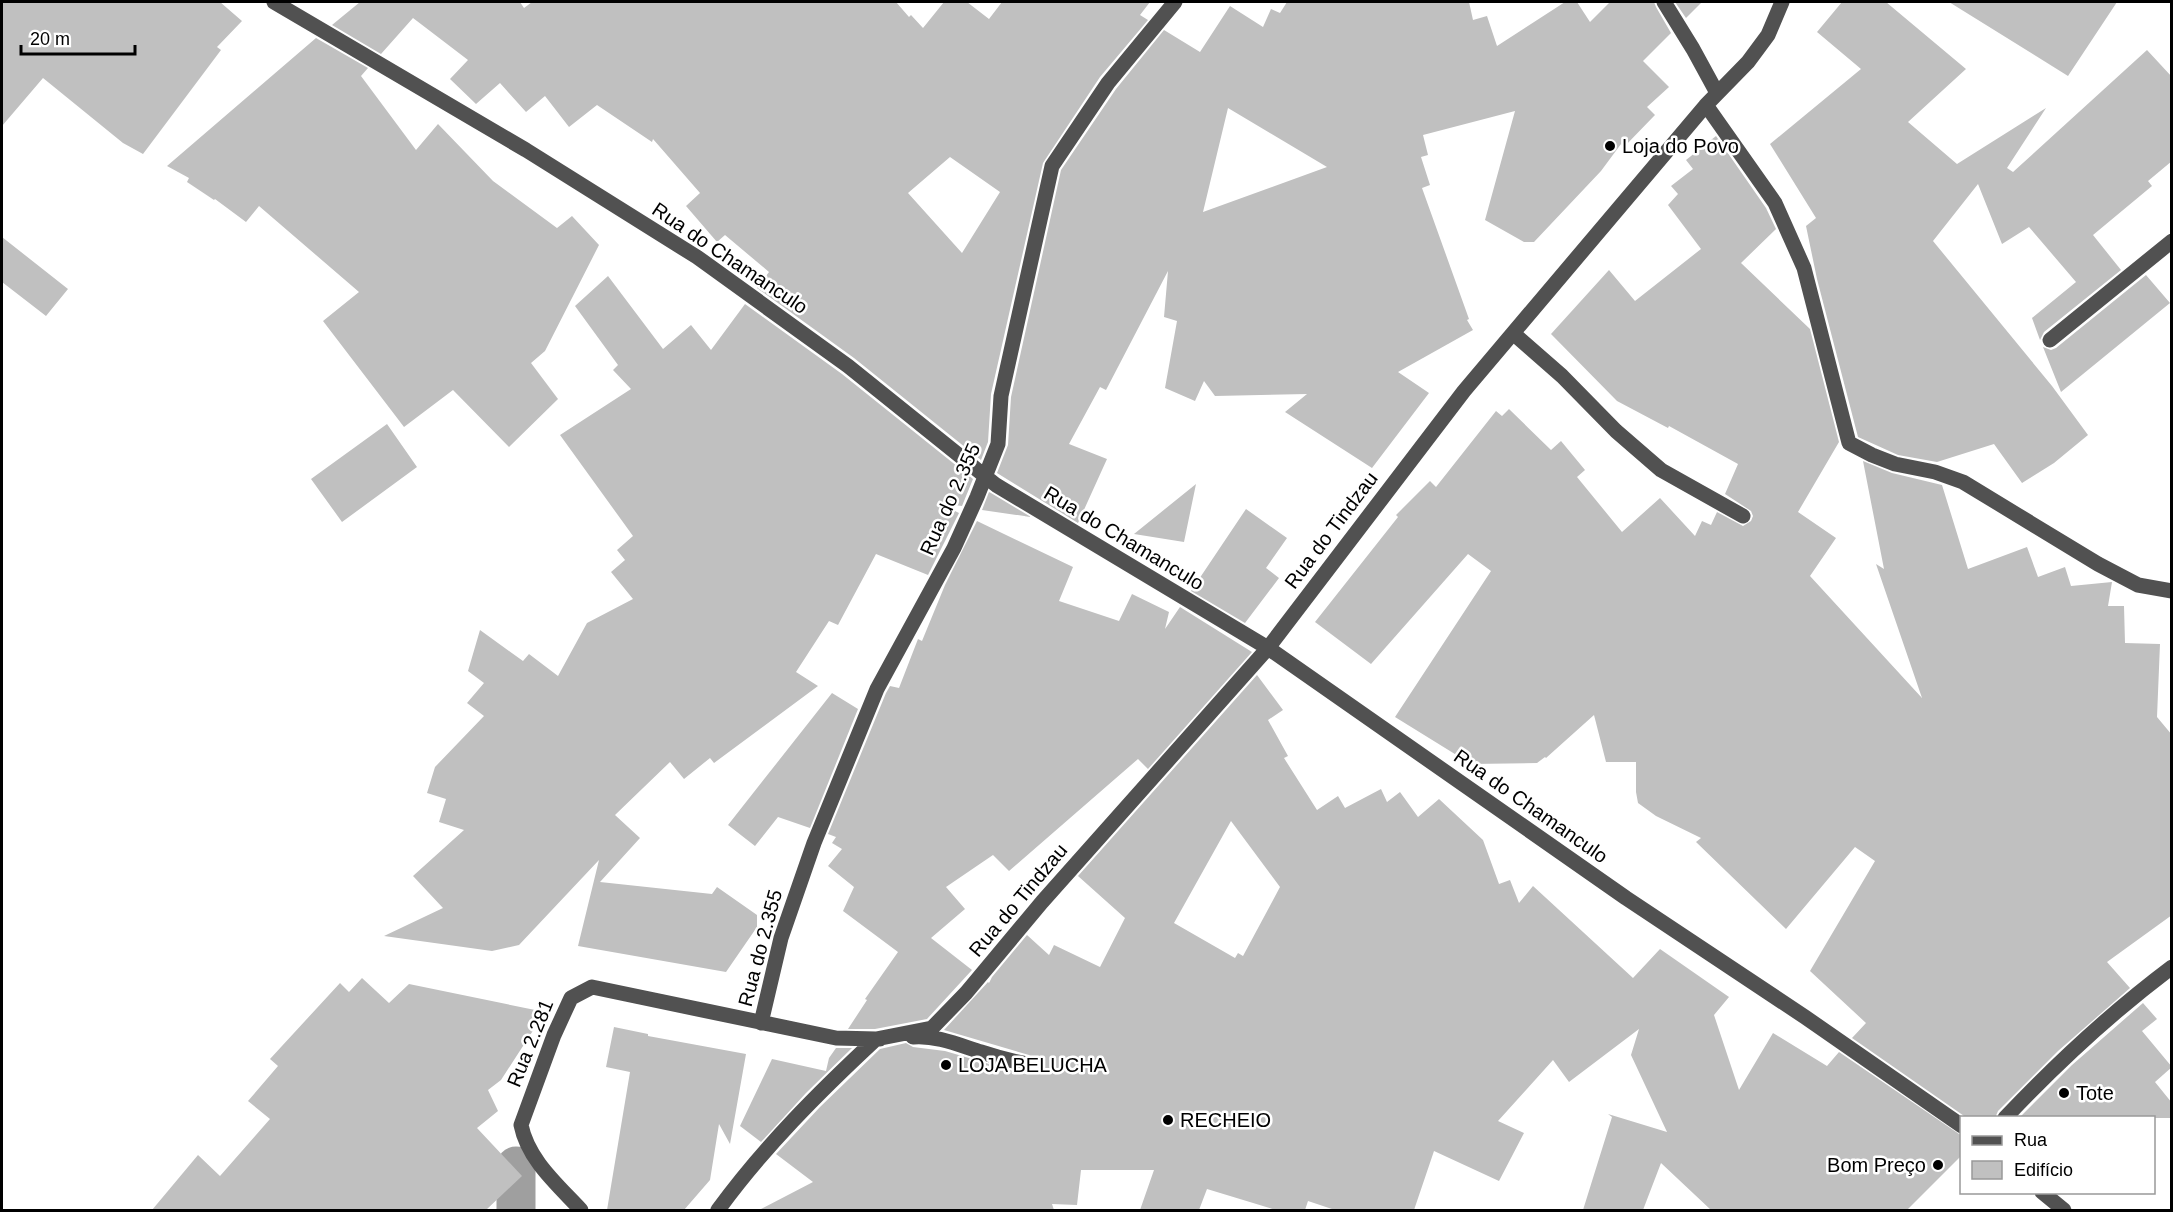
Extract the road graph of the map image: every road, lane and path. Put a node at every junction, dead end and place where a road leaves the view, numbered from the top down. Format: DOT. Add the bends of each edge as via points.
graph roads {
  1 [pos="274,2"];
  2 [pos="1175,2"];
  3 [pos="1664,2"];
  4 [pos="1782,2"];
  5 [pos="1712,99"];
  6 [pos="2172,241"];
  7 [pos="1513,333"];
  8 [pos="2050,340"];
  9 [pos="985,477"];
  10 [pos="1743,516"];
  11 [pos="2172,591"];
  12 [pos="1268,648"];
  13 [pos="2172,967"];
  14 [pos="761,1023"];
  15 [pos="836,1038"];
  16 [pos="876,1040"];
  17 [pos="1026,1064"];
  18 [pos="2007,1116"];
  19 [pos="1956,1121"];
  20 [pos="2044,1194"];
  21 [pos="581,1210"];
  22 [pos="718,1210"];
  23 [pos="2064,1210"];
  1 -- 9 [label="street, Rua do Chamanculo" via="526,150 696,256 848,366"];
  2 -- 9 [label="street, Rua do 2.355" via="1108,83 1052,166 1001,396 998,444"];
  3 -- 5 [label="street" via="1693,48"];
  4 -- 5 [label="street, Rua do Tindzau" via="1768,35"];
  5 -- 7 [label="street, Rua do Tindzau"];
  5 -- 11 [label="street" via="1775,203 1804,268 1850,443 1894,464 1963,482 2138,585"];
  6 -- 8 [label="street"];
  7 -- 10 [label="street" via="1661,470"];
  7 -- 12 [label="street, Rua do Tindzau" via="1464,391"];
  9 -- 12 [label="street, Rua do Chamanculo"];
  9 -- 14 [label="street, Rua do 2.355" via="954,548 877,689 814,843 781,939"];
  12 -- 16 [label="street, Rua do Tindzau" via="944,1016 932,1028"];
  12 -- 19 [label="street, Rua do Chamanculo" via="1626,898"];
  13 -- 18 [label="street" via="2115,1012"];
  14 -- 15 [label="street, Rua 2.281"];
  14 -- 21 [label="street, Rua 2.281" via="592,987 571,998 521,1125 531,1155"];
  15 -- 16 [label="street, Rua do Tindzau"];
  16 -- 17 [label="street" via="922,1036"];
  16 -- 22 [label="street" via="812,1100"];
  20 -- 23 [label="street"];
}
